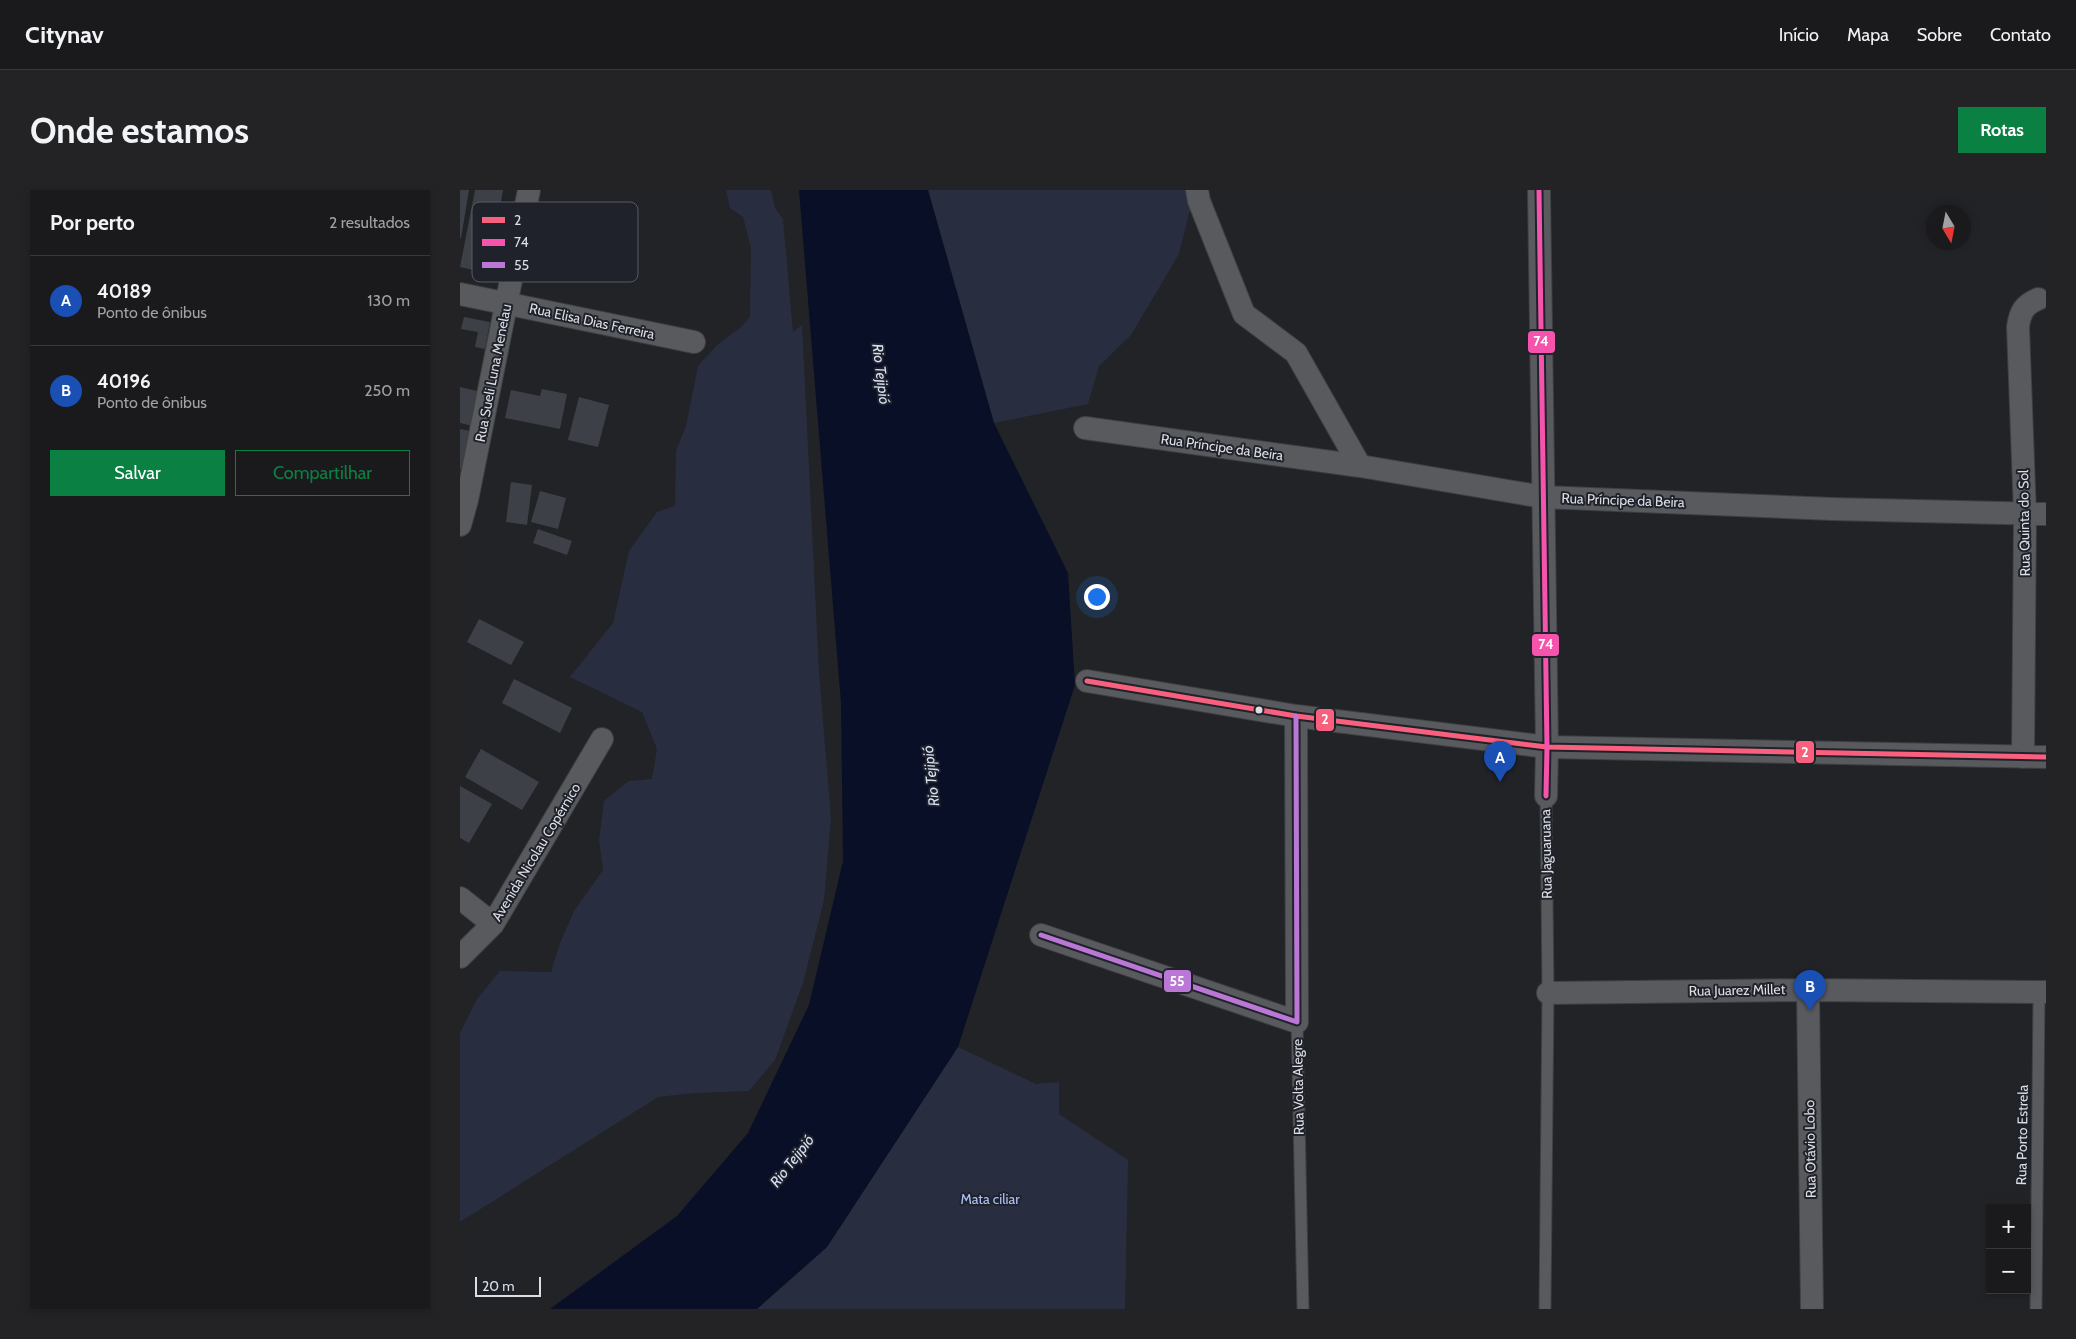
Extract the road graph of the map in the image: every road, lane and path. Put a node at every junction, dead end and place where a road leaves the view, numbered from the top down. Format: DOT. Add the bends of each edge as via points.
graph roads {
  1 [pos="1197,190"];
  2 [pos="1538,190"];
  3 [pos="511,282"];
  4 [pos="460,294"];
  5 [pos="2038,299"];
  6 [pos="507,303"];
  7 [pos="694,342"];
  8 [pos="1085,428"];
  9 [pos="1360,466"];
  10 [pos="1543,497"];
  11 [pos="2036,514"];
  12 [pos="460,525"];
  13 [pos="1088,680"];
  14 [pos="1296,716"];
  15 [pos="602,739"];
  16 [pos="1547,747"];
  17 [pos="2024,757"];
  18 [pos="2046,757"];
  19 [pos="1546,796"];
  20 [pos="460,898"];
  21 [pos="493,924"];
  22 [pos="1041,935"];
  23 [pos="460,957"];
  24 [pos="1808,990"];
  25 [pos="2042,992"];
  26 [pos="1548,993"];
  27 [pos="1297,1022"];
  28 [pos="1303,1309"];
  29 [pos="1545,1309"];
  30 [pos="1812,1309"];
  31 [pos="2036,1309"];
  1 -- 9 [label="street" via="1244,314 1296,354"];
  2 -- 10 [label="street, Rua Jaguaruana"];
  3 -- 6 [label="street, Rua Sueli Luna Menelau"];
  4 -- 6 [label="street, Rua Elisa Dias Ferreira"];
  5 -- 11 [label="street, Rua Quinta do Sol" via="2028,303 2020,313 2018,327"];
  6 -- 7 [label="street, Rua Elisa Dias Ferreira"];
  6 -- 12 [label="street, Rua Sueli Luna Menelau"];
  8 -- 9 [label="street, Rua Príncipe da Beira"];
  9 -- 10 [label="street, Rua Príncipe da Beira"];
  10 -- 11 [label="street, Rua Príncipe da Beira"];
  10 -- 16 [label="street, Rua Jaguaruana"];
  11 -- 17 [label="street, Rua Quinta do Sol"];
  13 -- 14 [label="street"];
  14 -- 16 [label="street"];
  14 -- 27 [label="street, Rua Volta Alegre"];
  15 -- 21 [label="street, Avenida Nicolau Copérnico"];
  16 -- 17 [label="street"];
  16 -- 19 [label="street, Rua Jaguaruana"];
  17 -- 18 [label="street"];
  19 -- 26 [label="lane, Rua Jaguaruana"];
  20 -- 21 [label="street"];
  21 -- 23 [label="street, Avenida Nicolau Copérnico"];
  22 -- 27 [label="street"];
  24 -- 25 [label="street, Rua Juarez Millet"];
  24 -- 26 [label="street, Rua Juarez Millet"];
  24 -- 30 [label="street, Rua Otávio Lobo"];
  25 -- 31 [label="lane, Rua Porto Estrela"];
  26 -- 29 [label="lane, Rua Jaguaruana"];
  27 -- 28 [label="lane, Rua Volta Alegre"];
}
